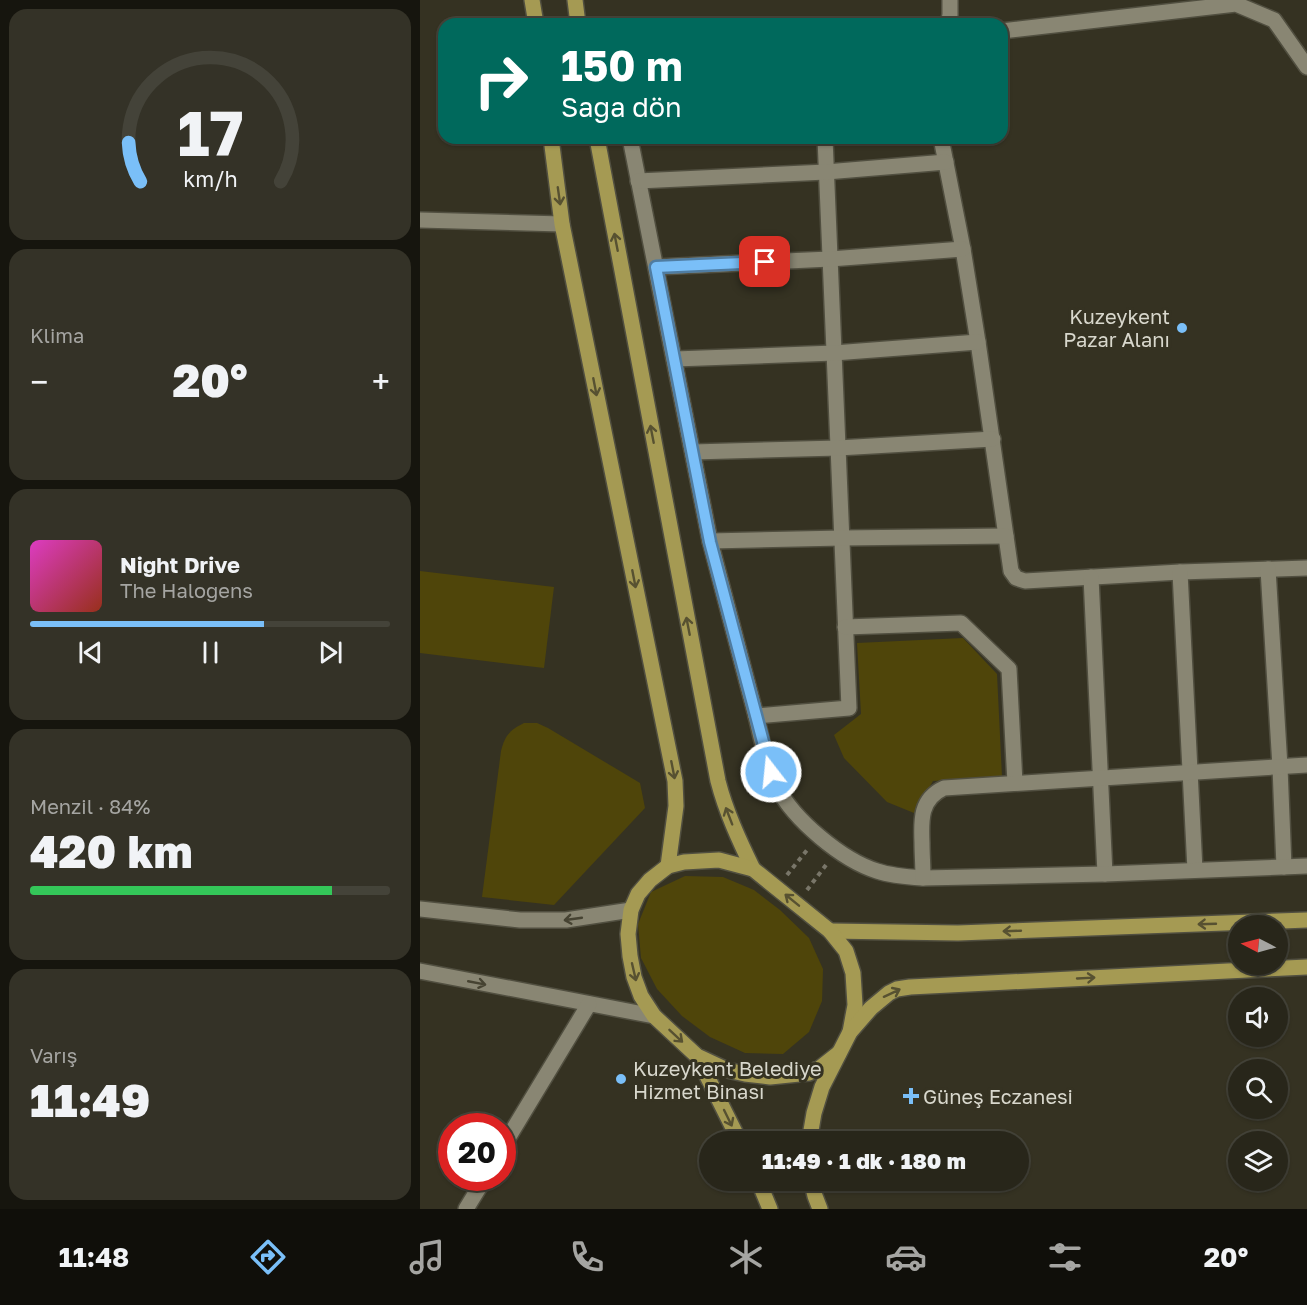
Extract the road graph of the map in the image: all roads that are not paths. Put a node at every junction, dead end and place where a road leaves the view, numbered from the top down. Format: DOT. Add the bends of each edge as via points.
graph roads {
  1 [pos="532,0"];
  2 [pos="575,0"];
  3 [pos="950,0"];
  4 [pos="535,18"];
  5 [pos="577,18"];
  6 [pos="949,18"];
  7 [pos="1008,31"];
  8 [pos="1307,67"];
  9 [pos="552,144"];
  10 [pos="598,144"];
  11 [pos="631,144"];
  12 [pos="825,144"];
  13 [pos="942,144"];
  14 [pos="946,162"];
  15 [pos="826,172"];
  16 [pos="639,181"];
  17 [pos="420,220"];
  18 [pos="562,224"];
  19 [pos="963,249"];
  20 [pos="830,259"];
  21 [pos="656,267"];
  22 [pos="978,342"];
  23 [pos="834,353"];
  24 [pos="675,360"];
  25 [pos="993,440"];
  26 [pos="838,448"];
  27 [pos="693,452"];
  28 [pos="1006,536"];
  29 [pos="842,538"];
  30 [pos="710,542"];
  31 [pos="1307,568"];
  32 [pos="1268,569"];
  33 [pos="1180,572"];
  34 [pos="1091,577"];
  35 [pos="845,627"];
  36 [pos="756,716"];
  37 [pos="1307,765"];
  38 [pos="1280,766"];
  39 [pos="1190,772"];
  40 [pos="1101,778"];
  41 [pos="1015,783"];
  42 [pos="1307,866"];
  43 [pos="668,867"];
  44 [pos="1284,867"];
  45 [pos="753,869"];
  46 [pos="1195,870"];
  47 [pos="1105,874"];
  48 [pos="923,878"];
  49 [pos="420,909"];
  50 [pos="631,910"];
  51 [pos="1307,920"];
  52 [pos="831,931"];
  53 [pos="1307,968"];
  54 [pos="420,971"];
  55 [pos="589,1004"];
  56 [pos="654,1016"];
  57 [pos="850,1032"];
  58 [pos="839,1053"];
  59 [pos="697,1056"];
  60 [pos="516,1125"];
  61 [pos="734,1131"];
  62 [pos="811,1131"];
  63 [pos="477,1191"];
  64 [pos="763,1191"];
  65 [pos="814,1191"];
  66 [pos="466,1209"];
  67 [pos="770,1209"];
  68 [pos="820,1209"];
  1 -- 4 [label="main road"];
  2 -- 5 [label="main road"];
  3 -- 6 [label="street"];
  7 -- 8 [label="street" via="1236,4 1274,20"];
  9 -- 18 [label="main road, one-way"];
  45 -- 10 [label="main road, one-way" via="733,828 718,781"];
  11 -- 16 [label="street"];
  12 -- 15 [label="street"];
  13 -- 14 [label="street"];
  14 -- 15 [label="street"];
  14 -- 19 [label="street"];
  15 -- 16 [label="street"];
  15 -- 20 [label="street"];
  16 -- 21 [label="street"];
  17 -- 18 [label="street"];
  18 -- 43 [label="main road, one-way" via="675,781 676,806"];
  19 -- 20 [label="street"];
  19 -- 22 [label="street"];
  20 -- 21 [label="street"];
  20 -- 23 [label="street"];
  21 -- 24 [label="street"];
  22 -- 23 [label="street"];
  22 -- 25 [label="street"];
  23 -- 24 [label="street"];
  23 -- 26 [label="street"];
  24 -- 27 [label="street"];
  25 -- 26 [label="street"];
  25 -- 28 [label="street"];
  26 -- 27 [label="street"];
  26 -- 29 [label="street"];
  27 -- 30 [label="street"];
  28 -- 29 [label="street"];
  28 -- 34 [label="street" via="1011,571 1019,580"];
  29 -- 30 [label="street"];
  29 -- 35 [label="street"];
  30 -- 36 [label="street"];
  31 -- 32 [label="street"];
  32 -- 33 [label="street"];
  32 -- 38 [label="street"];
  33 -- 34 [label="street"];
  33 -- 39 [label="street"];
  34 -- 40 [label="street"];
  35 -- 36 [label="street" via="849,708"];
  35 -- 41 [label="street" via="961,622 1010,669"];
  36 -- 48 [label="street" via="778,788 802,821 838,850 876,871"];
  37 -- 38 [label="street"];
  38 -- 39 [label="street"];
  38 -- 44 [label="street"];
  39 -- 40 [label="street"];
  39 -- 46 [label="street"];
  40 -- 41 [label="street"];
  40 -- 47 [label="street"];
  41 -- 48 [label="street" via="950,787 933,795 922,814"];
  42 -- 44 [label="street"];
  43 -- 45 [label="main road" via="719,860"];
  43 -- 50 [label="main road" via="650,880"];
  44 -- 46 [label="street"];
  52 -- 45 [label="main road, one-way"];
  46 -- 47 [label="street"];
  47 -- 48 [label="street"];
  50 -- 49 [label="street, one-way" via="543,921"];
  50 -- 56 [label="main road, one-way" via="628,934 634,977"];
  51 -- 52 [label="main road, one-way" via="958,933"];
  52 -- 57 [label="main road" via="846,951 853,973 855,1005"];
  57 -- 53 [label="main road, one-way" via="888,993 904,988"];
  54 -- 55 [label="street, one-way"];
  55 -- 56 [label="street"];
  55 -- 60 [label="street"];
  56 -- 59 [label="main road, one-way"];
  57 -- 58 [label="main road"];
  58 -- 59 [label="main road" via="809,1073 770,1077 728,1070"];
  58 -- 62 [label="main road" via="822,1087"];
  59 -- 61 [label="main road, one-way"];
  63 -- 66 [label="street"];
  64 -- 67 [label="main road"];
  65 -- 68 [label="main road"];
}
